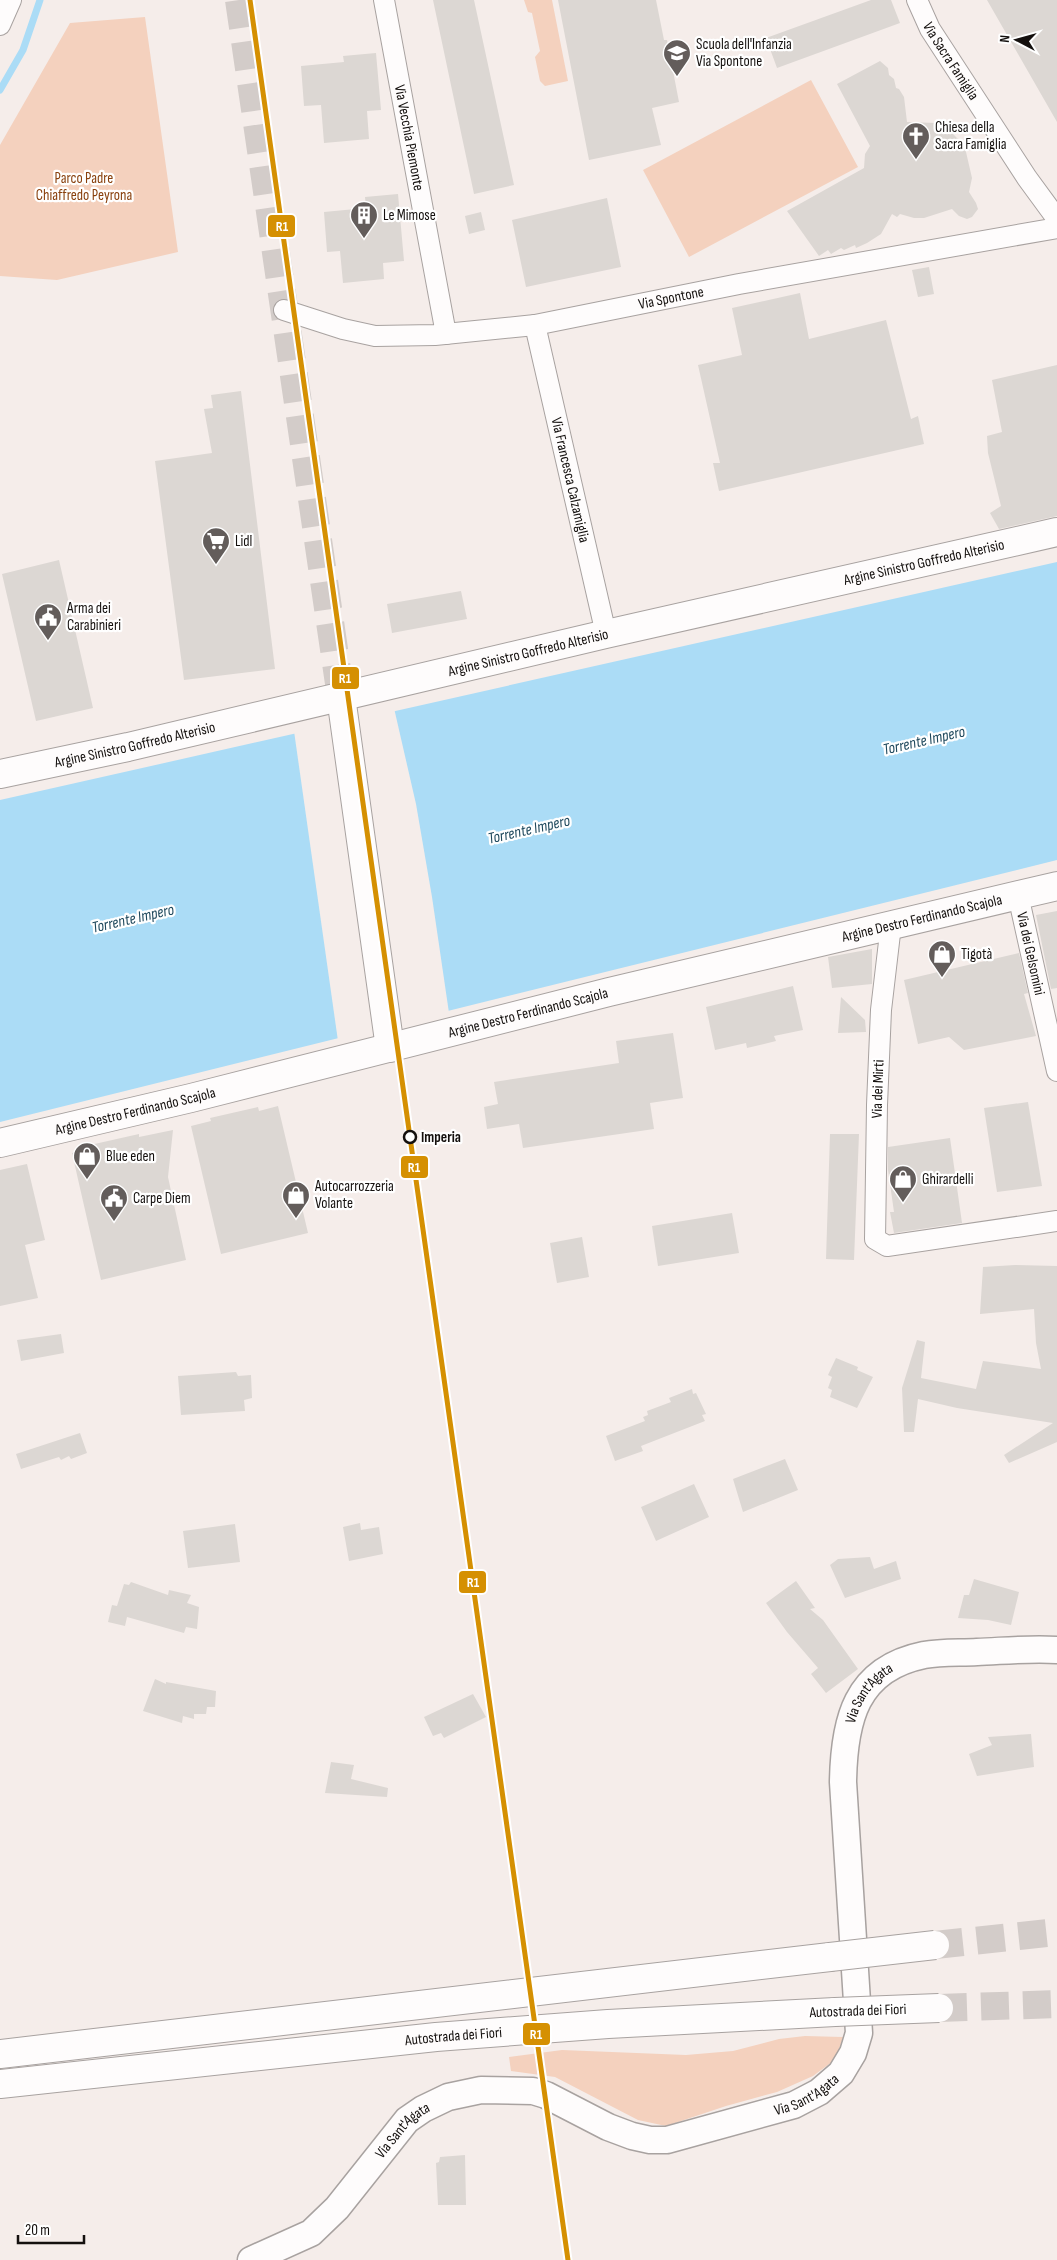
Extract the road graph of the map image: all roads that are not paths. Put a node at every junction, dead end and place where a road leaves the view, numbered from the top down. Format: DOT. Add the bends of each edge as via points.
graph roads {
  1 [pos="11,0"];
  2 [pos="384,0"];
  3 [pos="917,0"];
  4 [pos="0,26"];
  5 [pos="1057,219"];
  6 [pos="1057,228"];
  7 [pos="284,310"];
  8 [pos="534,324"];
  9 [pos="446,334"];
  10 [pos="1057,532"];
  11 [pos="606,634"];
  12 [pos="341,696"];
  13 [pos="0,774"];
  14 [pos="1057,886"];
  15 [pos="1018,895"];
  16 [pos="890,925"];
  17 [pos="390,1048"];
  18 [pos="1057,1071"];
  19 [pos="0,1142"];
  20 [pos="1057,1221"];
  21 [pos="1057,1650"];
  22 [pos="936,1945"];
  23 [pos="939,2008"];
  24 [pos="0,2054"];
  25 [pos="0,2084"];
  26 [pos="251,2260"];
  1 -- 4 [label="street"];
  2 -- 9 [label="street, Via Vecchia Piemonte"];
  3 -- 5 [label="street, Via Sacra Famiglia" via="930,29"];
  6 -- 8 [label="street, Via Spontone"];
  7 -- 9 [label="street, Via Spontone" via="375,336"];
  8 -- 9 [label="street, Via Spontone"];
  8 -- 11 [label="street, Via Francesca Calzamiglia"];
  10 -- 11 [label="main road, Argine Sinistro Goffredo Alterisio"];
  11 -- 13 [label="main road, Argine Sinistro Goffredo Alterisio" via="128,747"];
  12 -- 17 [label="main road"];
  14 -- 15 [label="main road, Argine Destro Ferdinando Scajola"];
  15 -- 16 [label="main road, Argine Destro Ferdinando Scajola"];
  15 -- 18 [label="street, Via dei Gelsomini"];
  16 -- 17 [label="main road, Argine Destro Ferdinando Scajola"];
  16 -- 20 [label="street, Via dei Mirti" via="881,1010 875,1239 887,1246"];
  17 -- 19 [label="main road, Argine Destro Ferdinando Scajola"];
  21 -- 26 [label="street, Via Sant'Agata" via="924,1655 880,1674 862,1692 850,1716 842,1782 859,2033 853,2053 841,2073 820,2092 794,2105 667,2140 632,2136 546,2094 533,2091 481,2090 448,2097 407,2120 337,2208 311,2233"];
  22 -- 24 [label="main road, bridge"];
  23 -- 25 [label="main road, Autostrada dei Fiori, bridge" via="608,2024 436,2037"];
}
